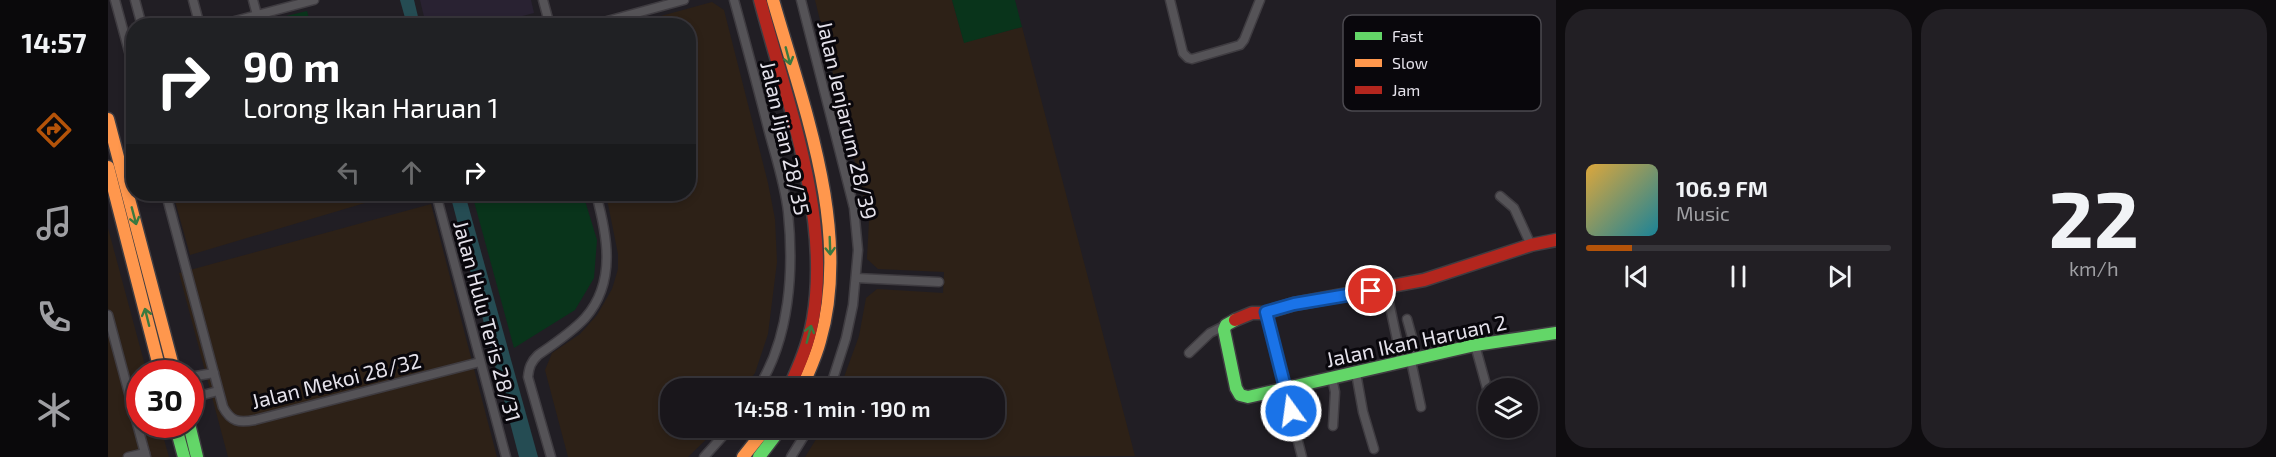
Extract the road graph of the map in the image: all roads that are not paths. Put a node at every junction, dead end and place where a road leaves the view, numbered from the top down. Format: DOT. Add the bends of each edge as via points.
graph roads {
  1 [pos="115,0"];
  2 [pos="135,0"];
  3 [pos="194,0"];
  4 [pos="253,0"];
  5 [pos="313,0"];
  6 [pos="543,0"];
  7 [pos="684,0"];
  8 [pos="734,0"];
  9 [pos="773,0"];
  10 [pos="801,0"];
  11 [pos="1170,0"];
  12 [pos="1260,0"];
  13 [pos="759,3"];
  14 [pos="257,15"];
  15 [pos="140,18"];
  16 [pos="198,18"];
  17 [pos="246,18"];
  18 [pos="548,18"];
  19 [pos="618,18"];
  20 [pos="126,32"];
  21 [pos="790,87"];
  22 [pos="108,118"];
  23 [pos="108,167"];
  24 [pos="110,182"];
  25 [pos="1500,196"];
  26 [pos="168,201"];
  27 [pos="438,201"];
  28 [pos="598,201"];
  29 [pos="1556,240"];
  30 [pos="1531,245"];
  31 [pos="137,253"];
  32 [pos="856,278"];
  33 [pos="939,282"];
  34 [pos="1386,288"];
  35 [pos="1266,312"];
  36 [pos="108,315"];
  37 [pos="1407,318"];
  38 [pos="1225,331"];
  39 [pos="1556,333"];
  40 [pos="1475,345"];
  41 [pos="1189,353"];
  42 [pos="158,360"];
  43 [pos="173,360"];
  44 [pos="1410,361"];
  45 [pos="480,362"];
  46 [pos="126,370"];
  47 [pos="214,373"];
  48 [pos="1356,373"];
  49 [pos="204,374"];
  50 [pos="763,378"];
  51 [pos="793,378"];
  52 [pos="806,378"];
  53 [pos="833,378"];
  54 [pos="1332,378"];
  55 [pos="1484,378"];
  56 [pos="1285,388"];
  57 [pos="218,391"];
  58 [pos="204,395"];
  59 [pos="1421,407"];
  60 [pos="1333,426"];
  61 [pos="142,438"];
  62 [pos="179,438"];
  63 [pos="192,438"];
  64 [pos="721,438"];
  65 [pos="758,438"];
  66 [pos="773,438"];
  67 [pos="803,438"];
  68 [pos="1374,449"];
  69 [pos="146,455"];
  70 [pos="128,457"];
  71 [pos="184,457"];
  72 [pos="197,457"];
  73 [pos="506,457"];
  74 [pos="551,457"];
  75 [pos="704,457"];
  76 [pos="743,457"];
  77 [pos="759,457"];
  78 [pos="791,457"];
  79 [pos="1302,457"];
  1 -- 20 [label="street"];
  2 -- 15 [label="street"];
  3 -- 16 [label="street"];
  4 -- 14 [label="street"];
  5 -- 14 [label="street"];
  6 -- 18 [label="street"];
  7 -- 19 [label="street"];
  8 -- 50 [label="street, Jalan Jijan 28/35" via="788,211 788,300 773,357"];
  9 -- 21 [label="main road, one-way"];
  10 -- 32 [label="street, Jalan Jenjarum 28/39" via="854,208"];
  11 -- 12 [label="street" via="1184,56 1192,59 1240,45"];
  13 -- 21 [label="main road"];
  14 -- 17 [label="street"];
  51 -- 21 [label="main road, one-way" via="816,306 818,251"];
  21 -- 52 [label="main road, one-way" via="823,188 831,246 829,303"];
  22 -- 31 [label="main road, one-way"];
  23 -- 24 [label="main road"];
  24 -- 31 [label="main road"];
  25 -- 30 [label="street" via="1514,208"];
  26 -- 47 [label="street, Jalan Mekoi 28/32"];
  27 -- 45 [label="street, Jalan Hulu Teris 28/31"];
  28 -- 74 [label="street" via="606,237 607,271 595,304 586,317 531,362 529,370"];
  29 -- 30 [label="main road"];
  30 -- 34 [label="main road"];
  42 -- 31 [label="main road, one-way"];
  31 -- 43 [label="main road"];
  32 -- 33 [label="street"];
  32 -- 53 [label="street, Jalan Jenjarum 28/39" via="846,338"];
  34 -- 35 [label="main road"];
  34 -- 44 [label="street"];
  35 -- 38 [label="main road" via="1241,316"];
  35 -- 56 [label="street"];
  36 -- 46 [label="street"];
  37 -- 44 [label="street"];
  38 -- 41 [label="street" via="1210,333"];
  38 -- 56 [label="main road, Jalan Ikan Haruan 2" via="1240,395 1248,397"];
  39 -- 40 [label="main road, Jalan Ikan Haruan 2"];
  40 -- 44 [label="main road, Jalan Ikan Haruan 2"];
  40 -- 55 [label="street"];
  44 -- 48 [label="main road, Jalan Ikan Haruan 2"];
  44 -- 59 [label="street"];
  45 -- 57 [label="street, Jalan Mekoi 28/32" via="243,423 226,414"];
  45 -- 73 [label="street, Jalan Hulu Teris 28/31"];
  47 -- 49 [label="street"];
  47 -- 57 [label="street, Jalan Mekoi 28/32"];
  48 -- 54 [label="main road, Jalan Ikan Haruan 2"];
  48 -- 68 [label="street"];
  54 -- 56 [label="main road, Jalan Ikan Haruan 2"];
  54 -- 60 [label="street"];
  56 -- 79 [label="street"];
  57 -- 58 [label="street"];
  61 -- 69 [label="street"];
  62 -- 71 [label="main road"];
  63 -- 72 [label="main road"];
  64 -- 75 [label="street"];
  65 -- 76 [label="main road"];
  66 -- 77 [label="main road"];
  67 -- 78 [label="street"];
  69 -- 70 [label="street"];
}
